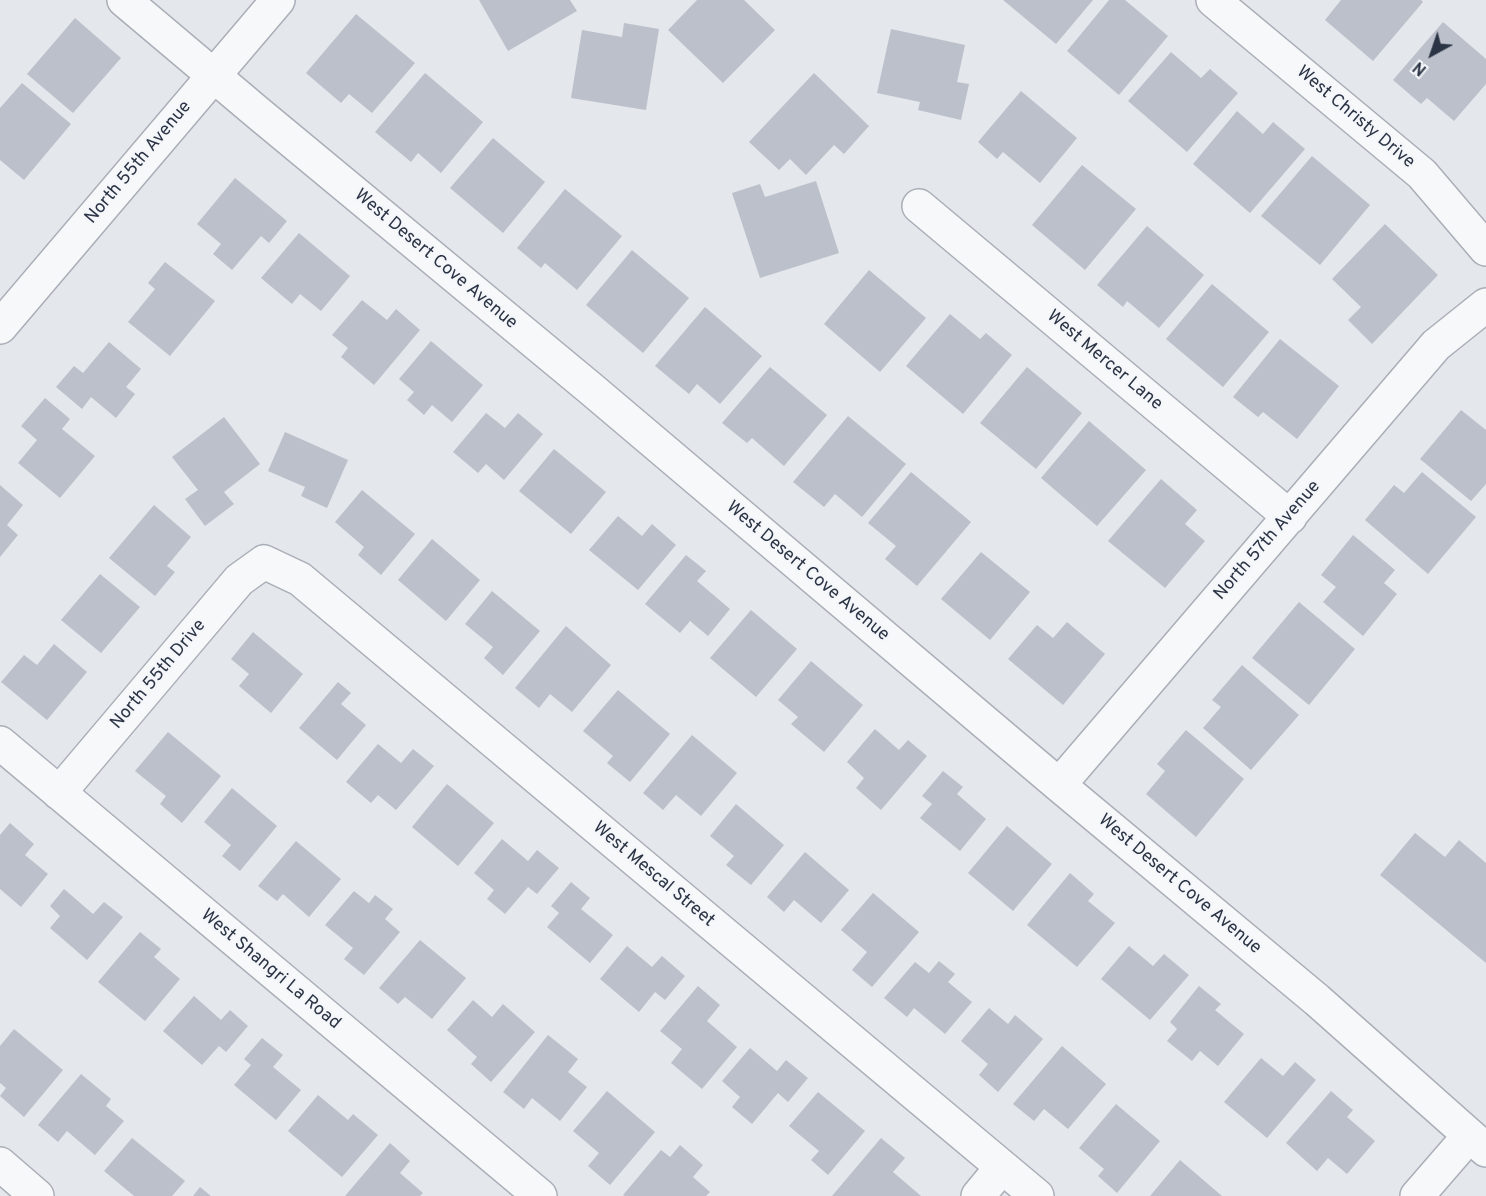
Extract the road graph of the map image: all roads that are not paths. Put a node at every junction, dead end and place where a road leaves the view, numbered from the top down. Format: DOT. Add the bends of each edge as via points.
graph roads {
  1 [pos="124,0"];
  2 [pos="278,0"];
  3 [pos="1214,0"];
  4 [pos="213,75"];
  5 [pos="919,206"];
  6 [pos="1486,249"];
  7 [pos="1486,305"];
  8 [pos="0,327"];
  9 [pos="1290,517"];
  10 [pos="264,562"];
  11 [pos="0,743"];
  12 [pos="1059,785"];
  13 [pos="59,793"];
  14 [pos="1478,1143"];
  15 [pos="0,1164"];
  16 [pos="1002,1167"];
  17 [pos="37,1196"];
  18 [pos="540,1196"];
  19 [pos="978,1196"];
  20 [pos="1037,1196"];
  21 [pos="1418,1196"];
  1 -- 4 [label="street, West Desert Cove Avenue"];
  2 -- 4 [label="street, North 55th Avenue"];
  3 -- 6 [label="street, West Christy Drive" via="1422,174"];
  4 -- 8 [label="street, North 55th Avenue"];
  4 -- 12 [label="street, West Desert Cove Avenue"];
  5 -- 9 [label="street, West Mercer Lane"];
  7 -- 9 [label="street, North 57th Avenue" via="1436,345"];
  9 -- 12 [label="street, North 57th Avenue"];
  10 -- 13 [label="street, North 55th Drive" via="239,580"];
  10 -- 16 [label="street, West Mescal Street" via="300,579"];
  11 -- 13 [label="street, West Shangri La Road"];
  12 -- 14 [label="street, West Desert Cove Avenue" via="1317,1000"];
  13 -- 18 [label="street, West Shangri La Road"];
  14 -- 21 [label="street"];
  15 -- 17 [label="street"];
  16 -- 19 [label="street"];
  16 -- 20 [label="street, West Mescal Street"];
}
